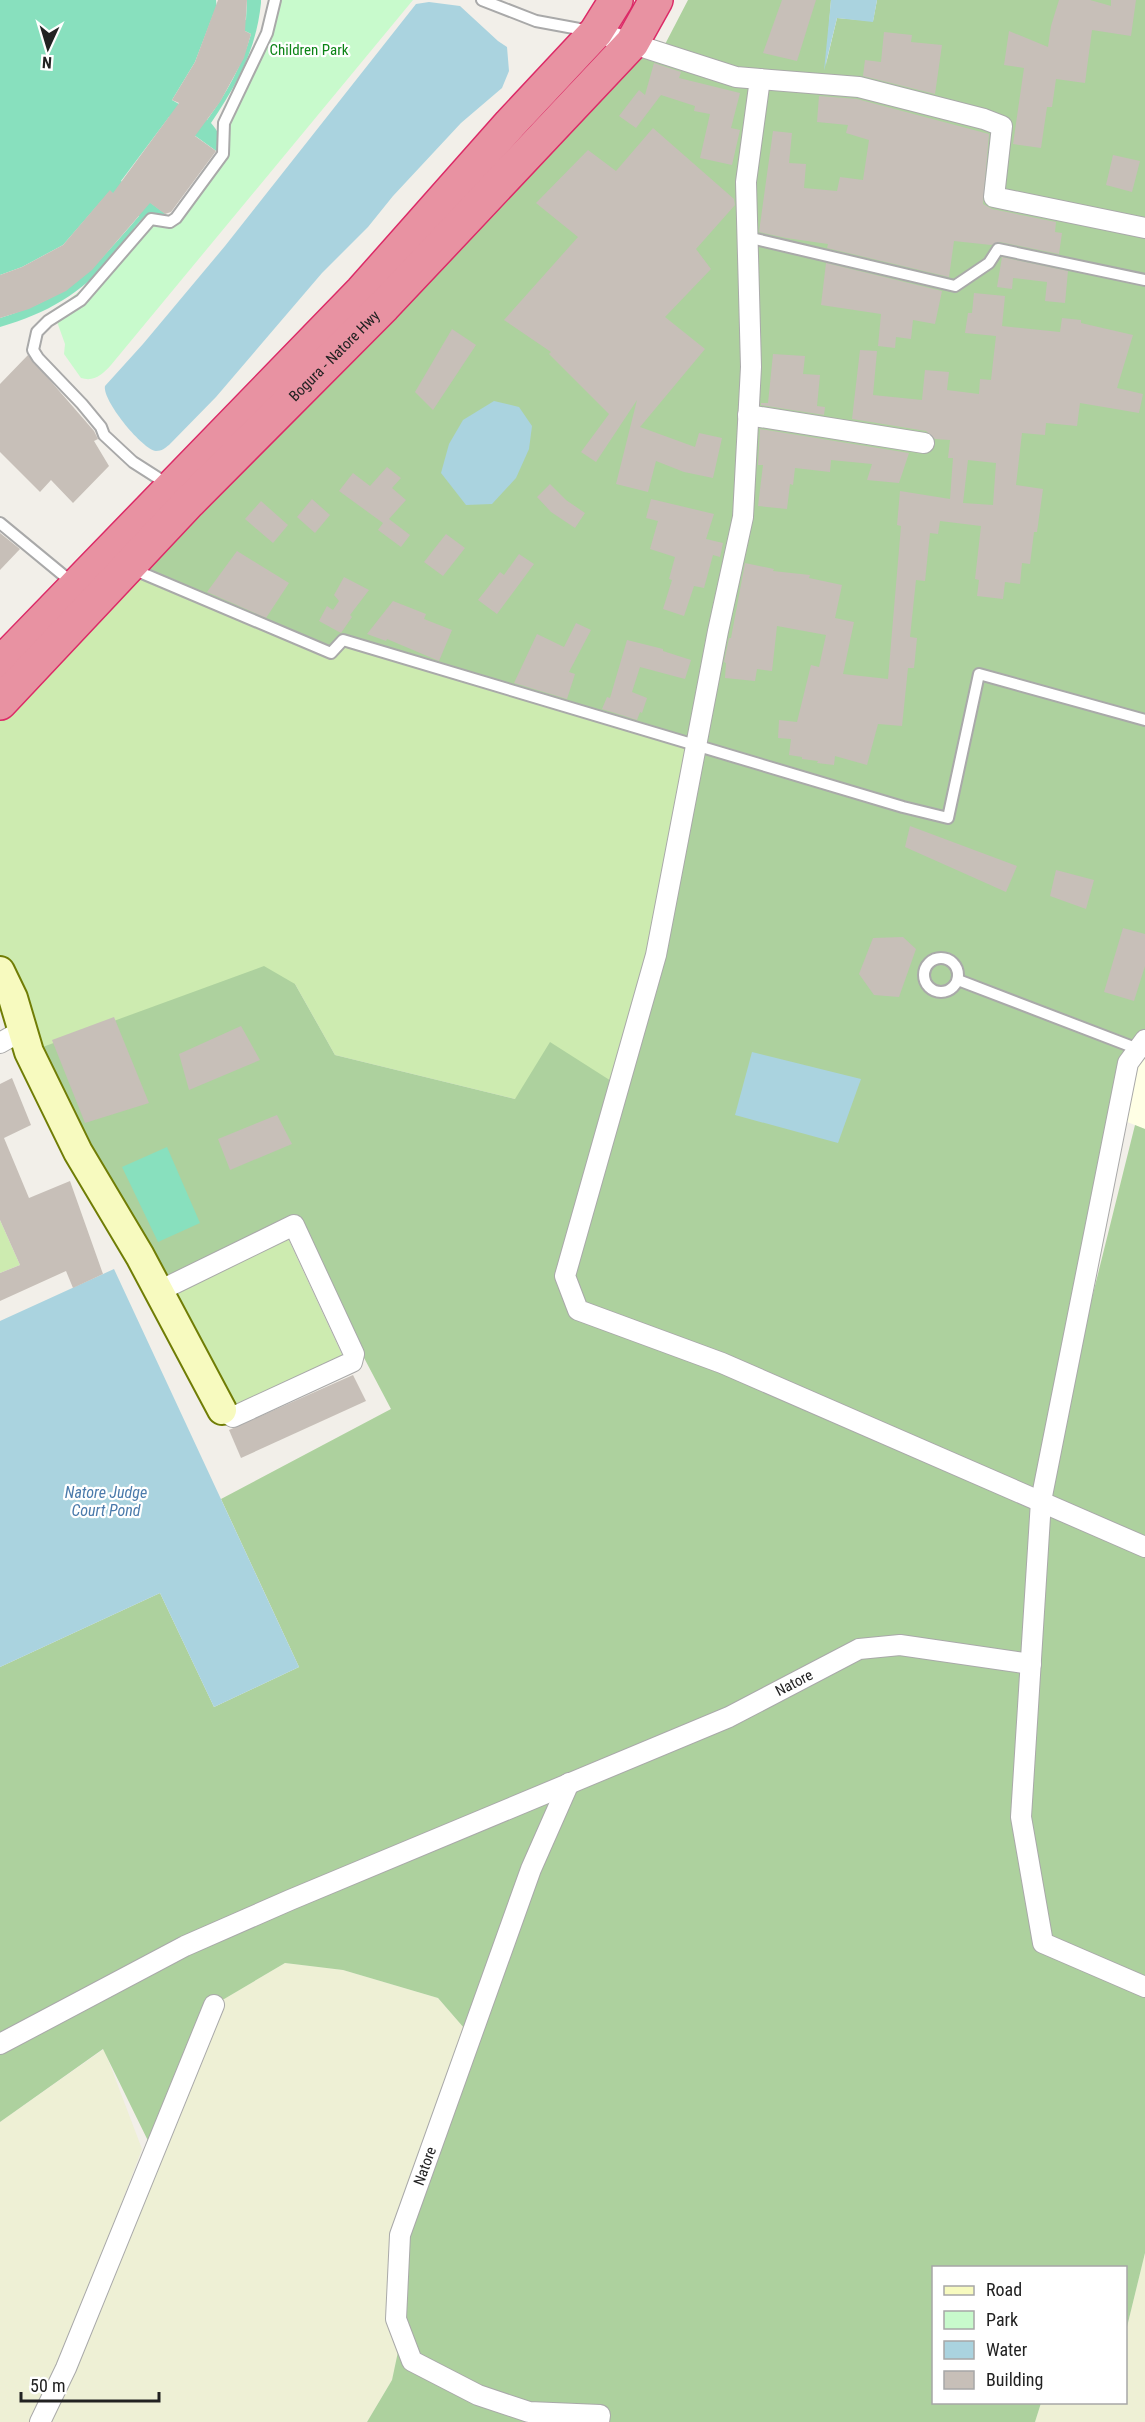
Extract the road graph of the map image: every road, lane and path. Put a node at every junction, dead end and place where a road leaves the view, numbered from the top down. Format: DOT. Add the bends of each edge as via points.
graph roads {
  1 [pos="275,0"];
  2 [pos="482,0"];
  3 [pos="616,0"];
  4 [pos="656,0"];
  5 [pos="596,32"];
  6 [pos="632,43"];
  7 [pos="760,79"];
  8 [pos="1145,228"];
  9 [pos="747,237"];
  10 [pos="1145,280"];
  11 [pos="748,415"];
  12 [pos="924,443"];
  13 [pos="179,494"];
  14 [pos="0,523"];
  15 [pos="127,567"];
  16 [pos="75,585"];
  17 [pos="0,664"];
  18 [pos="0,703"];
  19 [pos="1145,720"];
  20 [pos="696,745"];
  21 [pos="0,971"];
  22 [pos="958,980"];
  23 [pos="11,1036"];
  24 [pos="1142,1044"];
  25 [pos="159,1291"];
  26 [pos="222,1410"];
  27 [pos="1041,1501"];
  28 [pos="1145,1548"];
  29 [pos="1031,1664"];
  30 [pos="569,1783"];
  31 [pos="1145,1987"];
  32 [pos="214,2005"];
  33 [pos="0,2044"];
  34 [pos="40,2422"];
  35 [pos="599,2422"];
  1 -- 13 [label="lane" via="267,33 224,123 224,151 213,170 176,218 170,222 152,219 81,300 48,321 34,339 33,350 38,358 82,404 104,435 133,462"];
  2 -- 5 [label="lane" via="536,21"];
  3 -- 5 [label="highway, Bogura - Natore Hwy"];
  4 -- 6 [label="highway, Bogura - Natore Hwy"];
  5 -- 6 [label="street"];
  5 -- 13 [label="highway, Bogura - Natore Hwy"];
  6 -- 7 [label="street" via="736,77"];
  6 -- 13 [label="highway, Bogura - Natore Hwy" via="384,306"];
  7 -- 8 [label="street" via="859,87 984,119 1002,126 994,197"];
  7 -- 9 [label="street" via="746,182"];
  9 -- 10 [label="lane" via="955,286 989,263 998,249"];
  9 -- 11 [label="street" via="751,367"];
  11 -- 12 [label="street"];
  11 -- 20 [label="street" via="743,517"];
  13 -- 15 [label="highway, Bogura - Natore Hwy"];
  13 -- 16 [label="highway, Bogura - Natore Hwy"];
  14 -- 16 [label="lane"];
  15 -- 18 [label="highway, Bogura - Natore Hwy"];
  15 -- 20 [label="lane" via="331,653 343,640"];
  16 -- 17 [label="highway, Bogura - Natore Hwy"];
  19 -- 20 [label="lane" via="979,674 948,818"];
  20 -- 27 [label="street" via="656,956 565,1276 578,1310 722,1363"];
  21 -- 23 [label="street" via="13,998"];
  22 -- 24 [label="lane"];
  23 -- 25 [label="street" via="29,1052 78,1152"];
  24 -- 27 [label="street" via="1128,1063"];
  25 -- 26 [label="street"];
  25 -- 26 [label="street" via="294,1225 354,1354 352,1362 232,1417"];
  27 -- 28 [label="street"];
  27 -- 29 [label="street"];
  29 -- 30 [label="street, Natore" via="900,1645 859,1649 729,1717"];
  29 -- 31 [label="street" via="1021,1817 1043,1943"];
  30 -- 33 [label="street, Natore" via="185,1946"];
  30 -- 35 [label="street, Natore" via="531,1869 400,2235 396,2319 412,2361 468,2390 529,2412 600,2415"];
  32 -- 34 [label="street" via="66,2368"];
}
